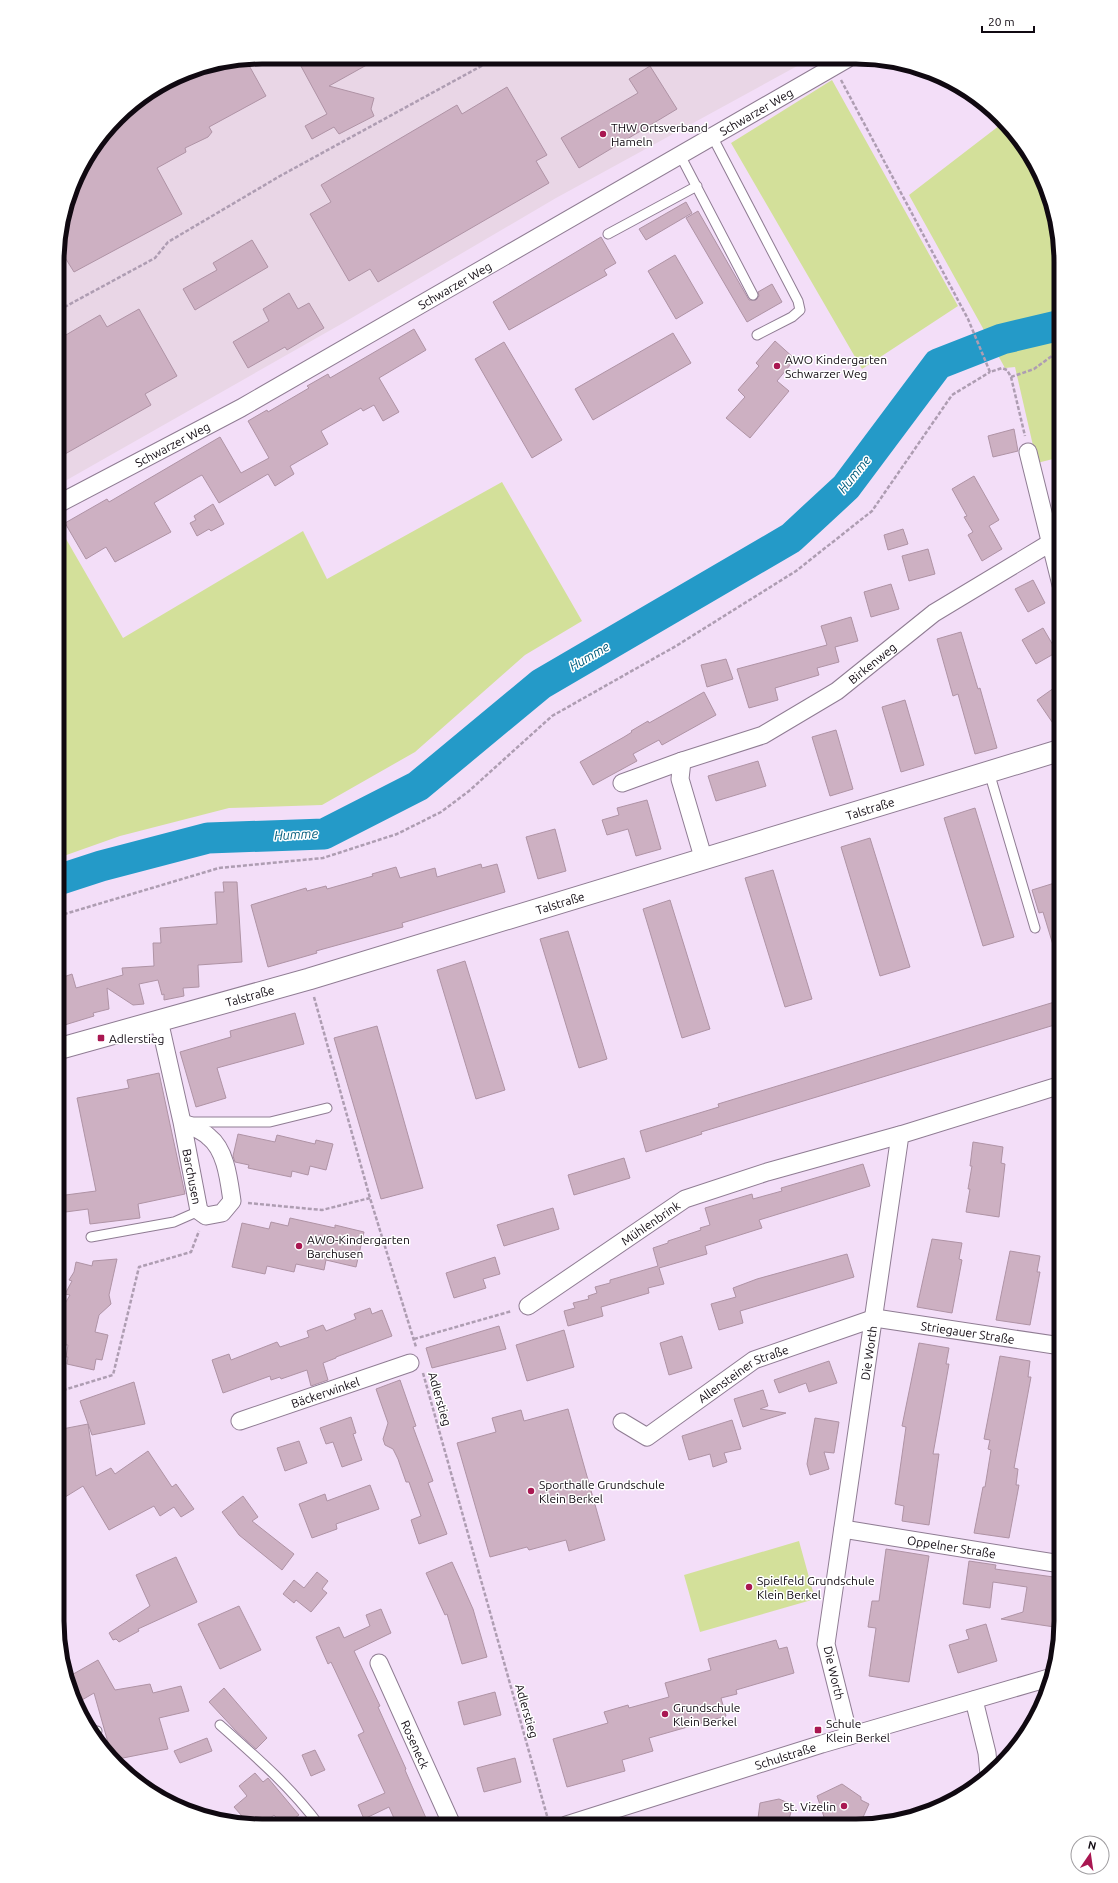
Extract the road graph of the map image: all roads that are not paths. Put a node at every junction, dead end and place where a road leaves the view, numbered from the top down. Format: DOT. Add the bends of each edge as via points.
graph roads {
  1 [pos="839,64"];
  2 [pos="712,136"];
  3 [pos="680,155"];
  4 [pos="697,186"];
  5 [pos="608,234"];
  6 [pos="753,295"];
  7 [pos="757,335"];
  8 [pos="1028,452"];
  9 [pos="64,501"];
  10 [pos="1050,543"];
  11 [pos="1054,558"];
  12 [pos="1054,752"];
  13 [pos="682,761"];
  14 [pos="989,772"];
  15 [pos="622,783"];
  16 [pos="703,857"];
  17 [pos="1035,928"];
  18 [pos="159,1020"];
  19 [pos="64,1048"];
  20 [pos="1054,1087"];
  21 [pos="327,1108"];
  22 [pos="182,1122"];
  23 [pos="900,1135"];
  24 [pos="202,1213"];
  25 [pos="91,1237"];
  26 [pos="528,1306"];
  27 [pos="875,1318"];
  28 [pos="1054,1345"];
  29 [pos="416,1360"];
  30 [pos="240,1421"];
  31 [pos="622,1422"];
  32 [pos="843,1528"];
  33 [pos="1054,1563"];
  34 [pos="379,1663"];
  35 [pos="1045,1679"];
  36 [pos="974,1700"];
  37 [pos="220,1725"];
  38 [pos="849,1736"];
  39 [pos="988,1769"];
  40 [pos="315,1819"];
  41 [pos="449,1819"];
  42 [pos="585,1819"];
  1 -- 2 [label="street, Schwarzer Weg"];
  2 -- 3 [label="street, Schwarzer Weg"];
  2 -- 7 [label="lane" via="798,301 800,310 792,317"];
  3 -- 4 [label="lane"];
  3 -- 9 [label="street, Schwarzer Weg" via="241,408"];
  4 -- 5 [label="lane"];
  4 -- 6 [label="lane"];
  8 -- 10 [label="street"];
  10 -- 11 [label="street"];
  10 -- 13 [label="street, Birkenweg" via="934,613 837,691 770,731"];
  12 -- 14 [label="street, Talstraße"];
  13 -- 15 [label="street, Birkenweg"];
  13 -- 16 [label="street" via="680,779"];
  14 -- 16 [label="street, Talstraße"];
  14 -- 17 [label="lane"];
  16 -- 18 [label="street, Talstraße" via="309,979"];
  18 -- 19 [label="street, Talstraße" via="118,1034"];
  18 -- 22 [label="street, Barchusen"];
  20 -- 23 [label="street"];
  21 -- 22 [label="lane" via="270,1122"];
  22 -- 24 [label="street, Barchusen"];
  22 -- 24 [label="street, Barchusen" via="210,1137 220,1150 230,1184 232,1201 222,1213"];
  23 -- 26 [label="street, Mühlenbrink" via="767,1172 685,1199"];
  23 -- 27 [label="street, Die Worth"];
  24 -- 25 [label="lane" via="174,1222"];
  27 -- 28 [label="street, Striegauer Straße"];
  27 -- 31 [label="street, Allensteiner Straße" via="754,1360 646,1437"];
  27 -- 32 [label="street, Die Worth"];
  29 -- 30 [label="street, Bäckerwinkel"];
  32 -- 33 [label="street, Oppelner Straße"];
  32 -- 38 [label="street, Die Worth" via="826,1644"];
  34 -- 41 [label="street, Roseneck"];
  35 -- 36 [label="street, Schulstraße"];
  36 -- 38 [label="street, Schulstraße"];
  36 -- 39 [label="street"];
  37 -- 40 [label="lane" via="266,1765"];
  38 -- 42 [label="street, Schulstraße"];
}
